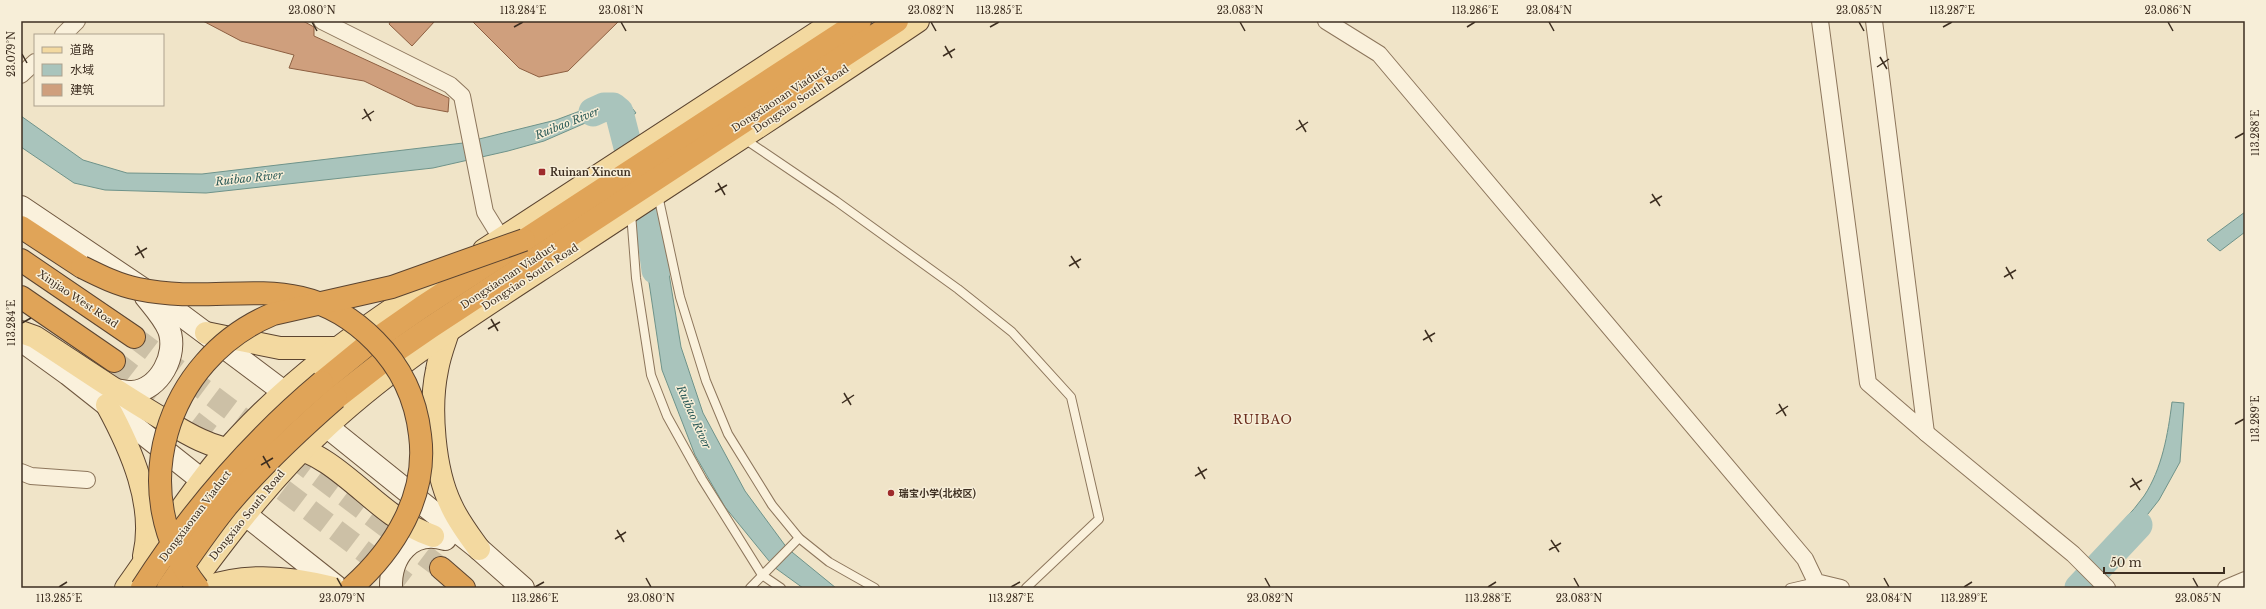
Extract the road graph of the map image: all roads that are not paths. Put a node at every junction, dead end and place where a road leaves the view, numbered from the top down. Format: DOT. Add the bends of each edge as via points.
graph roads {
  1 [pos="77,21"];
  2 [pos="322,21"];
  3 [pos="860,21"];
  4 [pos="897,21"];
  5 [pos="918,21"];
  6 [pos="1326,21"];
  7 [pos="1820,21"];
  8 [pos="1874,21"];
  9 [pos="831,22"];
  10 [pos="64,34"];
  11 [pos="34,63"];
  12 [pos="21,75"];
  13 [pos="743,138"];
  14 [pos="657,193"];
  15 [pos="21,207"];
  16 [pos="631,210"];
  17 [pos="21,227"];
  18 [pos="501,238"];
  19 [pos="524,240"];
  20 [pos="21,260"];
  21 [pos="131,280"];
  22 [pos="21,297"];
  23 [pos="21,332"];
  24 [pos="448,332"];
  25 [pos="206,334"];
  26 [pos="134,337"];
  27 [pos="21,340"];
  28 [pos="338,348"];
  29 [pos="114,362"];
  30 [pos="284,392"];
  31 [pos="110,397"];
  32 [pos="327,426"];
  33 [pos="1926,433"];
  34 [pos="227,449"];
  35 [pos="302,450"];
  36 [pos="21,472"];
  37 [pos="87,480"];
  38 [pos="202,480"];
  39 [pos="244,515"];
  40 [pos="434,536"];
  41 [pos="798,538"];
  42 [pos="479,549"];
  43 [pos="143,563"];
  44 [pos="441,568"];
  45 [pos="762,575"];
  46 [pos="2245,580"];
  47 [pos="1816,582"];
  48 [pos="126,588"];
  49 [pos="142,588"];
  50 [pos="168,588"];
  51 [pos="181,588"];
  52 [pos="189,588"];
  53 [pos="198,588"];
  54 [pos="204,588"];
  55 [pos="333,588"];
  56 [pos="338,588"];
  57 [pos="351,588"];
  58 [pos="391,588"];
  59 [pos="464,588"];
  60 [pos="523,588"];
  61 [pos="750,588"];
  62 [pos="781,588"];
  63 [pos="875,588"];
  64 [pos="1026,588"];
  65 [pos="1790,588"];
  66 [pos="1841,588"];
  67 [pos="2107,588"];
  68 [pos="2226,588"];
  1 -- 10 [label="street"];
  2 -- 18 [label="street" via="450,85 462,96 485,212"];
  3 -- 19 [label="highway, Dongxiaonan Viaduct"];
  4 -- 50 [label="highway, Dongxiaonan Viaduct, bridge" via="470,301 372,370 306,424 244,487 208,531"];
  5 -- 13 [label="main road, Dongxiao South Road"];
  6 -- 47 [label="street" via="1379,54 1805,559"];
  7 -- 33 [label="street" via="1868,383"];
  8 -- 33 [label="street"];
  9 -- 18 [label="main road"];
  11 -- 12 [label="street"];
  13 -- 14 [label="main road, Dongxiao South Road"];
  13 -- 64 [label="lane" via="958,289 1012,332 1071,397 1099,519"];
  14 -- 16 [label="main road, Dongxiao South Road"];
  14 -- 41 [label="lane" via="680,297 706,381 728,434 772,505"];
  15 -- 21 [label="main road"];
  16 -- 24 [label="main road, Dongxiao South Road"];
  16 -- 45 [label="lane" via="636,278 651,375 667,416 702,479"];
  17 -- 57 [label="highway, bridge" via="82,267 119,284 179,293 259,292 296,296 332,309 350,319 380,346 397,368 414,402 421,444 421,465 418,485 402,527 380,559"];
  18 -- 28 [label="main road" via="387,312"];
  19 -- 49 [label="highway, Dongxiaonan Viaduct, bridge" via="387,330 282,417 219,482"];
  19 -- 53 [label="highway, bridge" via="392,287 273,314 237,333 204,362 179,401 168,428 161,473 163,510 170,534 179,557"];
  20 -- 26 [label="highway, Xinjiao West Road"];
  21 -- 25 [label="main road"];
  21 -- 31 [label="main road" via="159,313 169,331 172,354 156,380 133,392"];
  22 -- 29 [label="highway"];
  23 -- 31 [label="main road" via="35,337"];
  24 -- 32 [label="main road, Dongxiao South Road" via="383,378"];
  24 -- 42 [label="main road" via="437,370 434,402 440,468 450,504"];
  25 -- 28 [label="main road" via="280,348"];
  25 -- 30 [label="main road"];
  27 -- 31 [label="main road"];
  28 -- 30 [label="main road"];
  30 -- 32 [label="main road"];
  30 -- 34 [label="main road"];
  31 -- 34 [label="main road" via="214,447"];
  31 -- 38 [label="main road"];
  31 -- 43 [label="main road" via="141,488 148,528"];
  32 -- 34 [label="main road" via="266,448 239,451"];
  32 -- 35 [label="main road, Dongxiao South Road"];
  32 -- 42 [label="main road"];
  33 -- 67 [label="street" via="2073,554"];
  34 -- 38 [label="main road"];
  35 -- 38 [label="main road" via="287,447 251,458"];
  35 -- 39 [label="main road, Dongxiao South Road"];
  35 -- 40 [label="main road" via="324,461 394,516"];
  36 -- 37 [label="street" via="31,476"];
  38 -- 39 [label="main road"];
  38 -- 43 [label="main road" via="179,508"];
  39 -- 52 [label="main road, Dongxiao South Road"];
  39 -- 56 [label="main road"];
  40 -- 42 [label="main road"];
  40 -- 58 [label="main road" via="414,542 399,554 390,575"];
  41 -- 45 [label="lane"];
  41 -- 63 [label="lane" via="829,562"];
  42 -- 60 [label="main road"];
  43 -- 48 [label="main road"];
  43 -- 51 [label="main road" via="154,562 165,567 176,578"];
  44 -- 59 [label="highway"];
  45 -- 61 [label="lane"];
  45 -- 62 [label="lane"];
  46 -- 68 [label="street"];
  47 -- 65 [label="lane"];
  47 -- 66 [label="street"];
  54 -- 55 [label="main road" via="227,582 269,578 292,579"];
}
